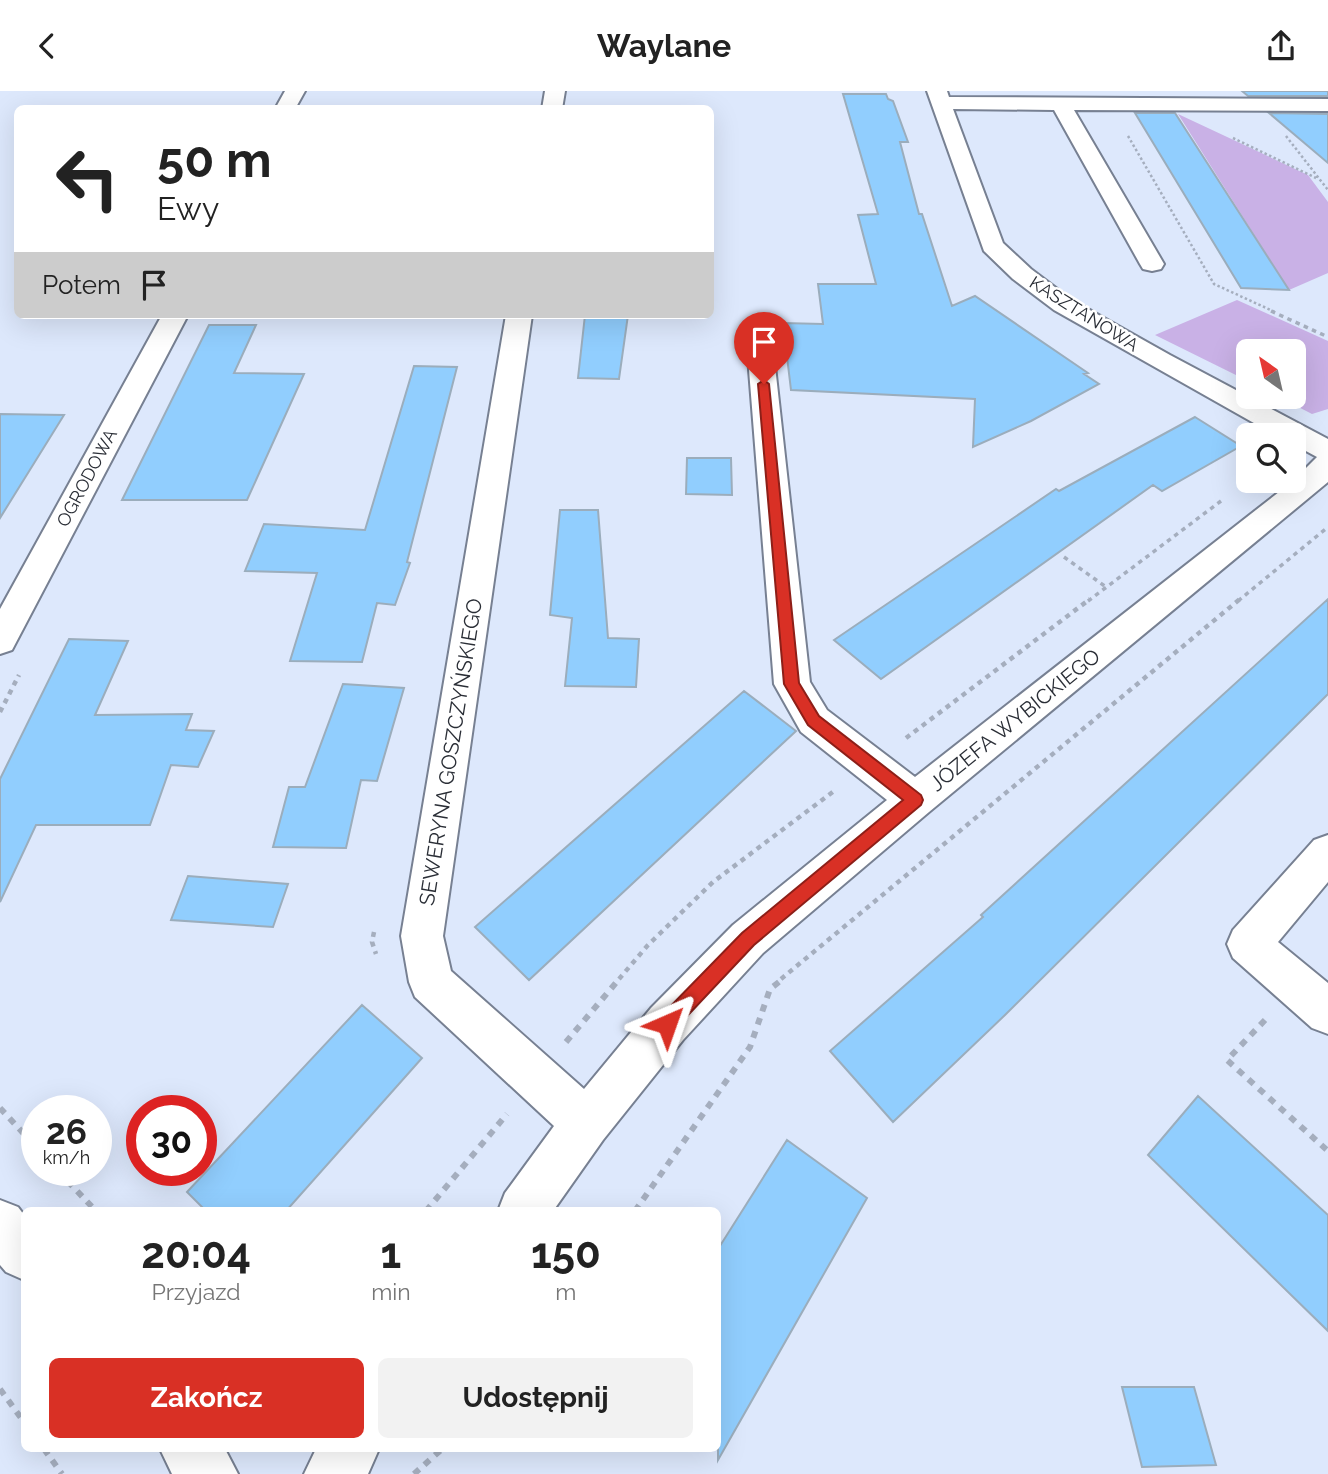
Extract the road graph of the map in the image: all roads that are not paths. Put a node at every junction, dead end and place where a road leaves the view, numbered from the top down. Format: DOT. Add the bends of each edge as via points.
graph roads {
  1 [pos="939,97"];
  2 [pos="1060,103"];
  3 [pos="1328,105"];
  4 [pos="1152,264"];
  5 [pos="173,319"];
  6 [pos="518,319"];
  7 [pos="761,357"];
  8 [pos="1328,451"];
  9 [pos="1328,464"];
  10 [pos="0,641"];
  11 [pos="915,800"];
  12 [pos="1328,853"];
  13 [pos="1313,999"];
  14 [pos="586,1123"];
  15 [pos="526,1207"];
  16 [pos="0,1225"];
  17 [pos="21,1250"];
  18 [pos="191,1452"];
  19 [pos="349,1452"];
  20 [pos="209,1474"];
  21 [pos="332,1474"];
  1 -- 2 [label="street"];
  1 -- 8 [label="street, KASZTANOWA" via="992,246 1022,274 1063,305"];
  2 -- 3 [label="street"];
  2 -- 4 [label="street"];
  5 -- 10 [label="street, OGRODOWA"];
  6 -- 14 [label="street, SEWERYNA GOSZCZYŃSKIEGO" via="422,936 431,982"];
  7 -- 11 [label="street" via="792,684 814,721"];
  9 -- 11 [label="street, JÓZEFA WYBICKIEGO"];
  11 -- 14 [label="street, JÓZEFA WYBICKIEGO" via="748,939 667,1024"];
  12 -- 13 [label="street" via="1248,944"];
  14 -- 15 [label="street, JÓZEFA WYBICKIEGO"];
  16 -- 17 [label="street"];
  18 -- 20 [label="street"];
  19 -- 21 [label="street"];
}
